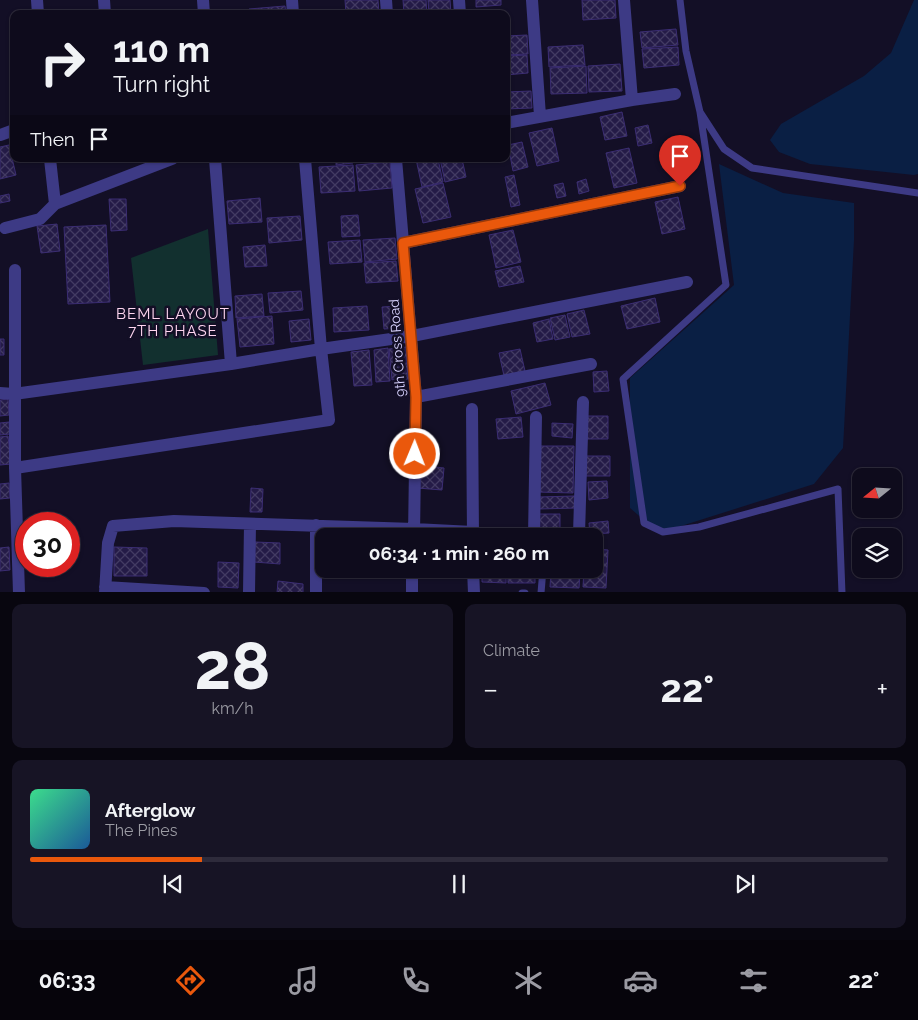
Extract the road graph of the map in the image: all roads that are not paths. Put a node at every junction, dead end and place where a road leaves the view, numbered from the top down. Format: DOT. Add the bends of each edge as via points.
graph roads {
  1 [pos="532,0"];
  2 [pos="624,0"];
  3 [pos="680,0"];
  4 [pos="675,94"];
  5 [pos="632,100"];
  6 [pos="700,112"];
  7 [pos="540,116"];
  8 [pos="510,122"];
  9 [pos="50,162"];
  10 [pos="164,162"];
  11 [pos="215,162"];
  12 [pos="305,162"];
  13 [pos="396,162"];
  14 [pos="680,186"];
  15 [pos="918,193"];
  16 [pos="55,204"];
  17 [pos="6,228"];
  18 [pos="403,243"];
  19 [pos="15,270"];
  20 [pos="687,282"];
  21 [pos="412,336"];
  22 [pos="321,348"];
  23 [pos="231,364"];
  24 [pos="591,364"];
  25 [pos="0,393"];
  26 [pos="14,394"];
  27 [pos="416,397"];
  28 [pos="583,402"];
  29 [pos="472,409"];
  30 [pos="536,417"];
  31 [pos="15,468"];
  32 [pos="250,524"];
  33 [pos="316,526"];
  34 [pos="349,528"];
  35 [pos="414,528"];
  36 [pos="473,528"];
  37 [pos="534,528"];
  38 [pos="578,528"];
  39 [pos="412,578"];
  40 [pos="473,578"];
  41 [pos="542,578"];
  42 [pos="106,590"];
  43 [pos="19,592"];
  44 [pos="204,592"];
  45 [pos="249,592"];
  46 [pos="316,592"];
  47 [pos="412,592"];
  48 [pos="474,592"];
  49 [pos="541,592"];
  50 [pos="842,592"];
  1 -- 7 [label="street"];
  2 -- 5 [label="street"];
  3 -- 6 [label="lane" via="686,51"];
  4 -- 5 [label="street"];
  5 -- 7 [label="street"];
  6 -- 15 [label="lane" via="724,149 752,168"];
  6 -- 50 [label="lane" via="726,285 623,380 644,523 663,532 698,527 838,489"];
  7 -- 8 [label="street"];
  9 -- 16 [label="street"];
  10 -- 16 [label="street"];
  11 -- 23 [label="street"];
  12 -- 22 [label="street"];
  13 -- 18 [label="street, 9th Cross Road"];
  14 -- 18 [label="street"];
  16 -- 17 [label="street" via="40,219"];
  18 -- 21 [label="street, 9th Cross Road"];
  19 -- 26 [label="street"];
  20 -- 21 [label="street"];
  21 -- 22 [label="street"];
  21 -- 27 [label="street, 9th Cross Road"];
  22 -- 23 [label="street"];
  22 -- 31 [label="street" via="329,420"];
  23 -- 26 [label="street"];
  24 -- 27 [label="street"];
  25 -- 26 [label="street"];
  26 -- 31 [label="street"];
  27 -- 35 [label="street, 9th Cross Road"];
  28 -- 38 [label="street"];
  29 -- 36 [label="street"];
  30 -- 37 [label="street"];
  31 -- 43 [label="street"];
  32 -- 33 [label="street"];
  32 -- 42 [label="street" via="174,521 113,526 108,543"];
  32 -- 45 [label="street"];
  33 -- 34 [label="street"];
  33 -- 46 [label="street"];
  39 -- 47 [label="street"];
  40 -- 48 [label="street"];
  41 -- 49 [label="lane"];
  42 -- 44 [label="street"];
}
